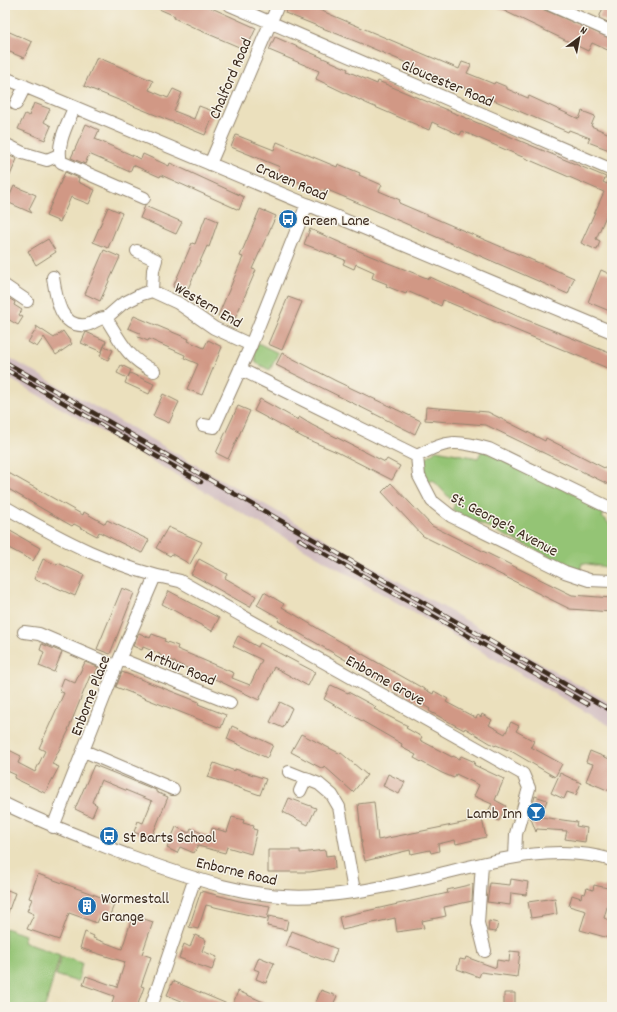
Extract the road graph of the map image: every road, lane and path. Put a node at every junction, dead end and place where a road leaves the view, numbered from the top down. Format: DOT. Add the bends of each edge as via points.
graph roads {
  1 [pos="230,5"];
  2 [pos="278,5"];
  3 [pos="551,5"];
  4 [pos="270,22"];
  5 [pos="612,32"];
  6 [pos="5,78"];
  7 [pos="25,86"];
  8 [pos="16,104"];
  9 [pos="74,108"];
  10 [pos="5,144"];
  11 [pos="59,154"];
  12 [pos="210,164"];
  13 [pos="612,170"];
  14 [pos="144,198"];
  15 [pos="307,204"];
  16 [pos="137,251"];
  17 [pos="53,277"];
  18 [pos="5,286"];
  19 [pos="152,291"];
  20 [pos="27,301"];
  21 [pos="106,318"];
  22 [pos="612,332"];
  23 [pos="251,345"];
  24 [pos="240,369"];
  25 [pos="154,371"];
  26 [pos="203,425"];
  27 [pos="417,456"];
  28 [pos="5,507"];
  29 [pos="612,509"];
  30 [pos="155,576"];
  31 [pos="612,581"];
  32 [pos="24,632"];
  33 [pos="118,663"];
  34 [pos="230,703"];
  35 [pos="84,751"];
  36 [pos="289,772"];
  37 [pos="306,778"];
  38 [pos="174,789"];
  39 [pos="300,791"];
  40 [pos="5,804"];
  41 [pos="53,827"];
  42 [pos="515,857"];
  43 [pos="612,860"];
  44 [pos="482,864"];
  45 [pos="195,878"];
  46 [pos="354,891"];
  47 [pos="485,951"];
  48 [pos="151,1007"];
  1 -- 4 [label="street, Gloucester Road"];
  2 -- 4 [label="street, Chalford Road"];
  3 -- 5 [label="street"];
  4 -- 12 [label="street, Chalford Road"];
  4 -- 13 [label="street, Gloucester Road"];
  6 -- 7 [label="street, Craven Road"];
  7 -- 8 [label="street"];
  7 -- 9 [label="street, Craven Road"];
  9 -- 11 [label="street"];
  9 -- 12 [label="street, Craven Road"];
  10 -- 11 [label="street" via="44,166"];
  11 -- 14 [label="street" via="61,162"];
  12 -- 15 [label="street, Craven Road"];
  15 -- 22 [label="street, Craven Road"];
  15 -- 23 [label="street"];
  16 -- 19 [label="street, Western End" via="156,260"];
  17 -- 21 [label="street" via="61,312 72,323 87,325 102,317"];
  18 -- 20 [label="street"];
  19 -- 21 [label="street, Western End" via="122,304"];
  19 -- 23 [label="street, Western End" via="178,303 214,328"];
  21 -- 25 [label="street" via="130,355"];
  23 -- 24 [label="street"];
  24 -- 26 [label="street" via="214,427"];
  24 -- 27 [label="street"];
  27 -- 29 [label="street" via="436,446 458,442 484,448"];
  27 -- 31 [label="street, St. George's Avenue" via="418,476 432,501 451,516 565,572 589,580"];
  28 -- 30 [label="street, Enborne Grove" via="41,528 113,563"];
  30 -- 33 [label="street, Enborne Place"];
  30 -- 42 [label="street, Enborne Grove" via="180,581 523,774 529,788 516,834"];
  32 -- 33 [label="street, Arthur Road" via="39,634"];
  33 -- 34 [label="street, Arthur Road"];
  33 -- 35 [label="street, Enborne Place"];
  35 -- 38 [label="street"];
  35 -- 41 [label="street, Enborne Place"];
  36 -- 37 [label="street"];
  37 -- 39 [label="street"];
  37 -- 46 [label="street" via="320,784 332,795 339,807"];
  40 -- 41 [label="street, Enborne Road"];
  41 -- 45 [label="street, Enborne Road"];
  42 -- 43 [label="street, Enborne Road" via="568,853"];
  42 -- 44 [label="street, Enborne Road"];
  44 -- 46 [label="street, Enborne Road"];
  44 -- 47 [label="street" via="478,923"];
  45 -- 46 [label="street, Enborne Road" via="272,896 317,896"];
  45 -- 48 [label="street"];
}
